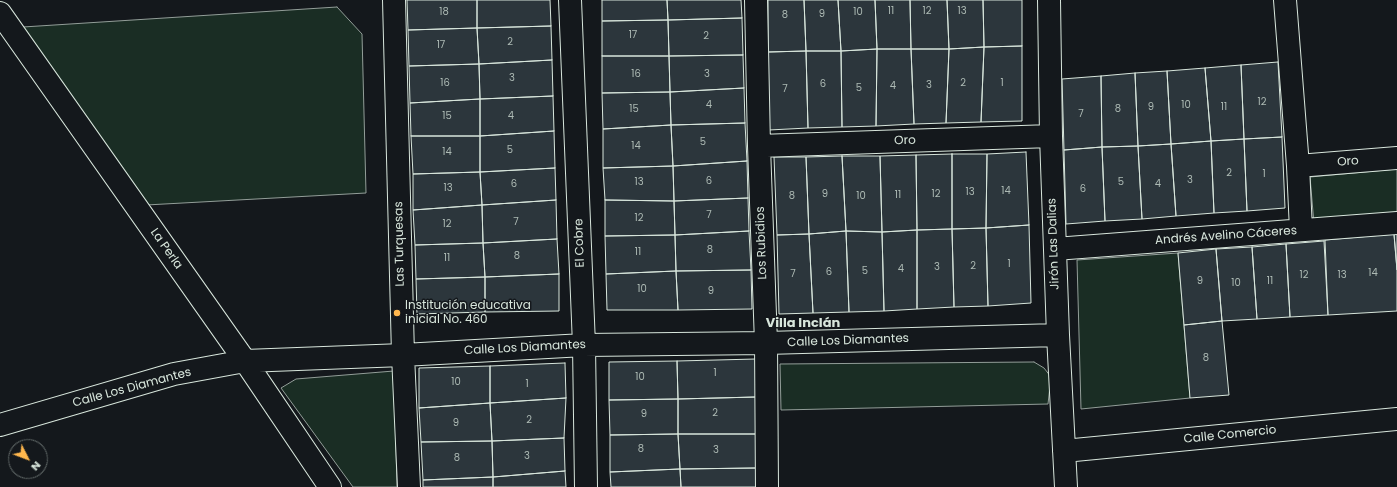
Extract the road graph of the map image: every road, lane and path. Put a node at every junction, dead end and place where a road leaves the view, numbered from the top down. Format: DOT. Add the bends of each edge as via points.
graph roads {
  1 [pos="394,0"];
  2 [pos="570,0"];
  3 [pos="756,0"];
  4 [pos="1049,0"];
  5 [pos="1285,0"];
  6 [pos="0,13"];
  7 [pos="1051,136"];
  8 [pos="759,146"];
  9 [pos="1397,158"];
  10 [pos="1298,166"];
  11 [pos="1397,223"];
  12 [pos="1301,230"];
  13 [pos="1055,249"];
  14 [pos="1058,335"];
  15 [pos="766,343"];
  16 [pos="584,345"];
  17 [pos="403,355"];
  18 [pos="245,361"];
  19 [pos="1397,419"];
  20 [pos="0,425"];
  21 [pos="1064,452"];
  22 [pos="330,487"];
  23 [pos="409,487"];
  24 [pos="586,487"];
  25 [pos="767,487"];
  26 [pos="1066,487"];
  1 -- 17 [label="street, Las Turquesas"];
  2 -- 16 [label="street, El Cobre"];
  3 -- 8 [label="street, Los Rubidios"];
  4 -- 7 [label="street, Jirón Las Dalias"];
  5 -- 10 [label="street"];
  6 -- 18 [label="street, La Perla"];
  7 -- 8 [label="street, Oro"];
  7 -- 13 [label="street, Jirón Las Dalias"];
  8 -- 15 [label="street, Los Rubidios"];
  9 -- 10 [label="street, Oro"];
  10 -- 12 [label="street"];
  11 -- 12 [label="street, Andrés Avelino Cáceres"];
  12 -- 13 [label="street, Andrés Avelino Cáceres"];
  13 -- 14 [label="street, Jirón Las Dalias"];
  14 -- 15 [label="street, Calle Los Diamantes"];
  14 -- 21 [label="street, Jirón Las Dalias"];
  15 -- 16 [label="street, Calle Los Diamantes"];
  15 -- 25 [label="street, Los Rubidios"];
  16 -- 17 [label="street, Calle Los Diamantes"];
  16 -- 24 [label="street, El Cobre"];
  17 -- 18 [label="street, Calle Los Diamantes"];
  17 -- 23 [label="street, Las Turquesas"];
  18 -- 20 [label="street, Calle Los Diamantes" via="174,374"];
  18 -- 22 [label="street, La Perla"];
  19 -- 21 [label="street, Calle Comercio"];
  21 -- 26 [label="street, Jirón Las Dalias"];
}
